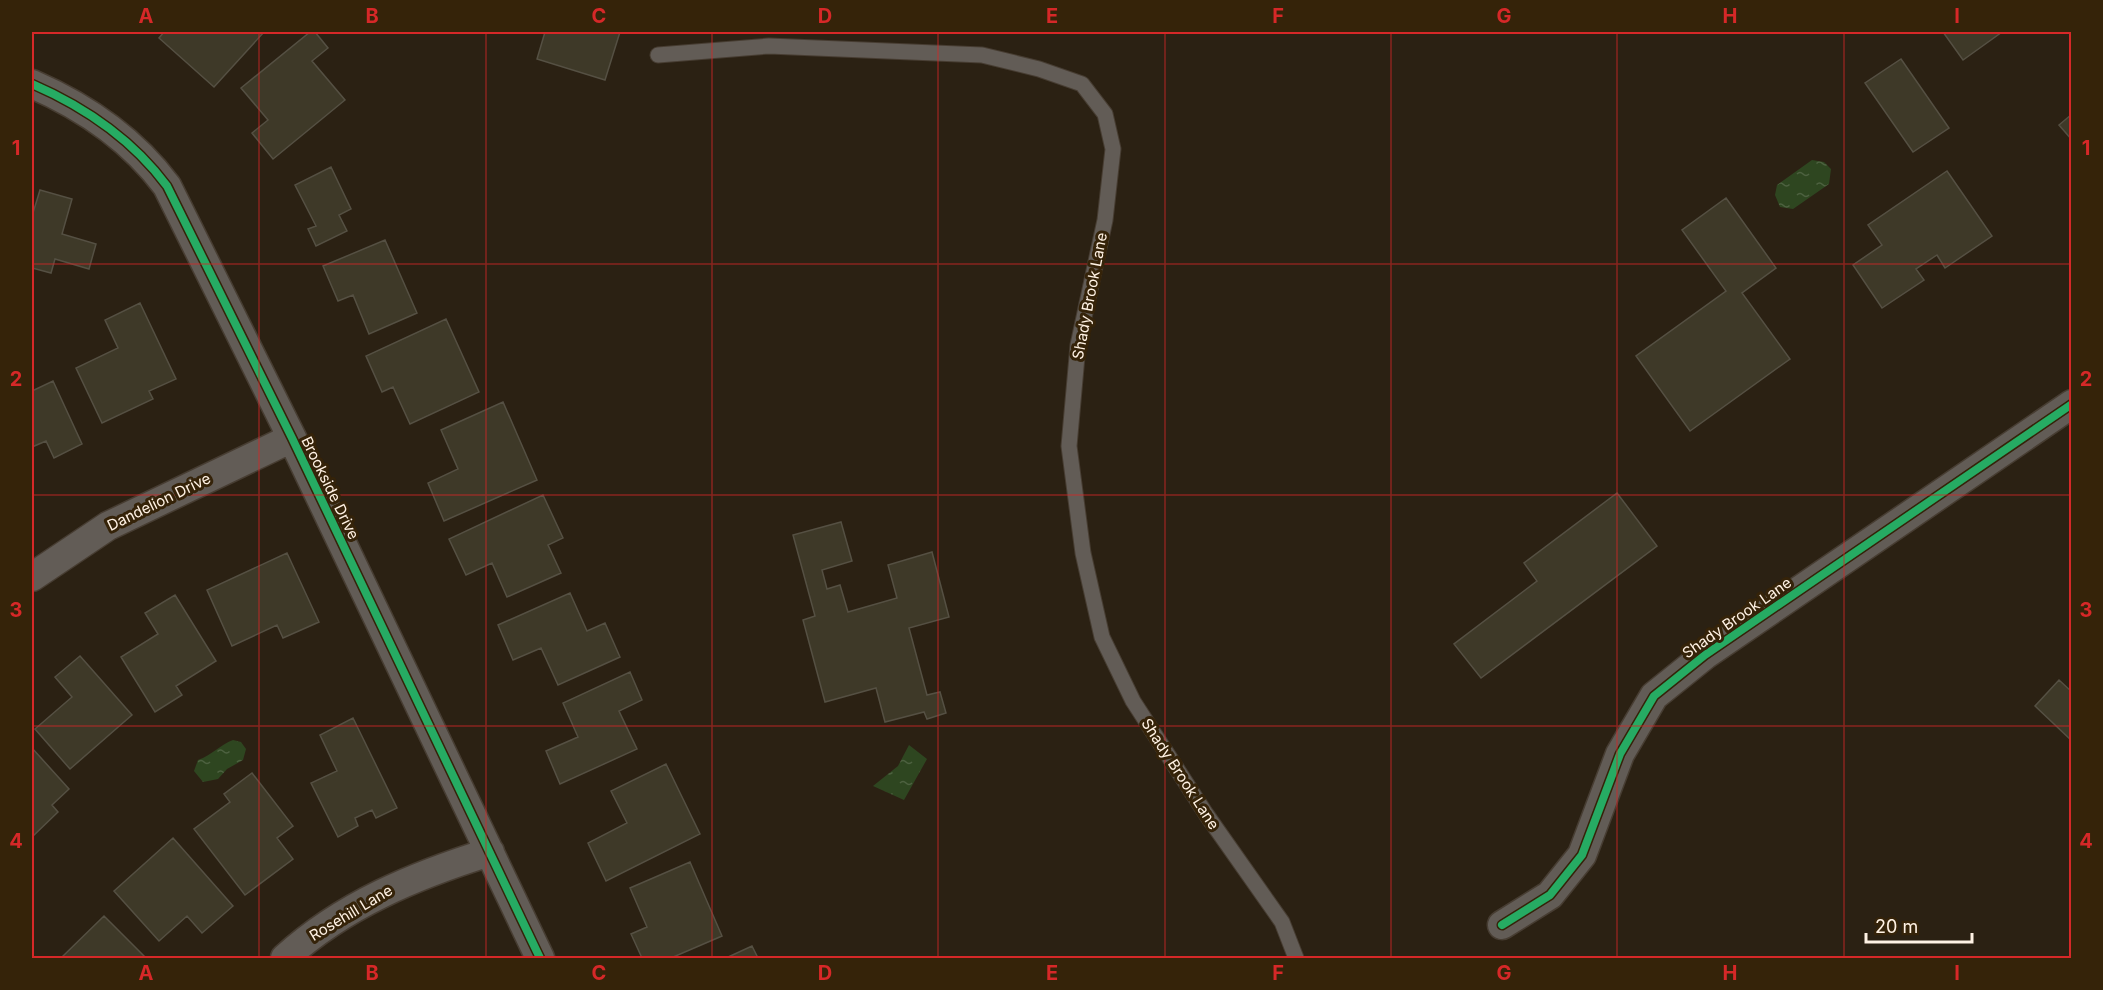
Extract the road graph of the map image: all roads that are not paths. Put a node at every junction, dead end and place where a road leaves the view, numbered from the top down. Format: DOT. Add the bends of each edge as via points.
graph roads {
  1 [pos="658,55"];
  2 [pos="32,84"];
  3 [pos="2072,404"];
  4 [pos="292,438"];
  5 [pos="32,577"];
  6 [pos="490,852"];
  7 [pos="1502,925"];
  8 [pos="285,958"];
  9 [pos="540,958"];
  10 [pos="1296,958"];
  1 -- 10 [label="lane, Shady Brook Lane" via="769,45 982,55 1082,84 1105,114 1113,148 1105,220 1078,345 1069,446 1083,554 1102,637 1133,701 1282,922"];
  2 -- 4 [label="street, Brookside Drive" via="71,101 116,133 147,159 167,186"];
  3 -- 7 [label="street, Shady Brook Lane" via="1705,655 1654,696 1620,754 1582,855 1550,895"];
  4 -- 5 [label="street, Dandelion Drive" via="108,526"];
  4 -- 6 [label="street, Brookside Drive"];
  6 -- 8 [label="street, Rosehill Lane" via="427,872 374,896"];
  6 -- 9 [label="street, Brookside Drive"];
}
